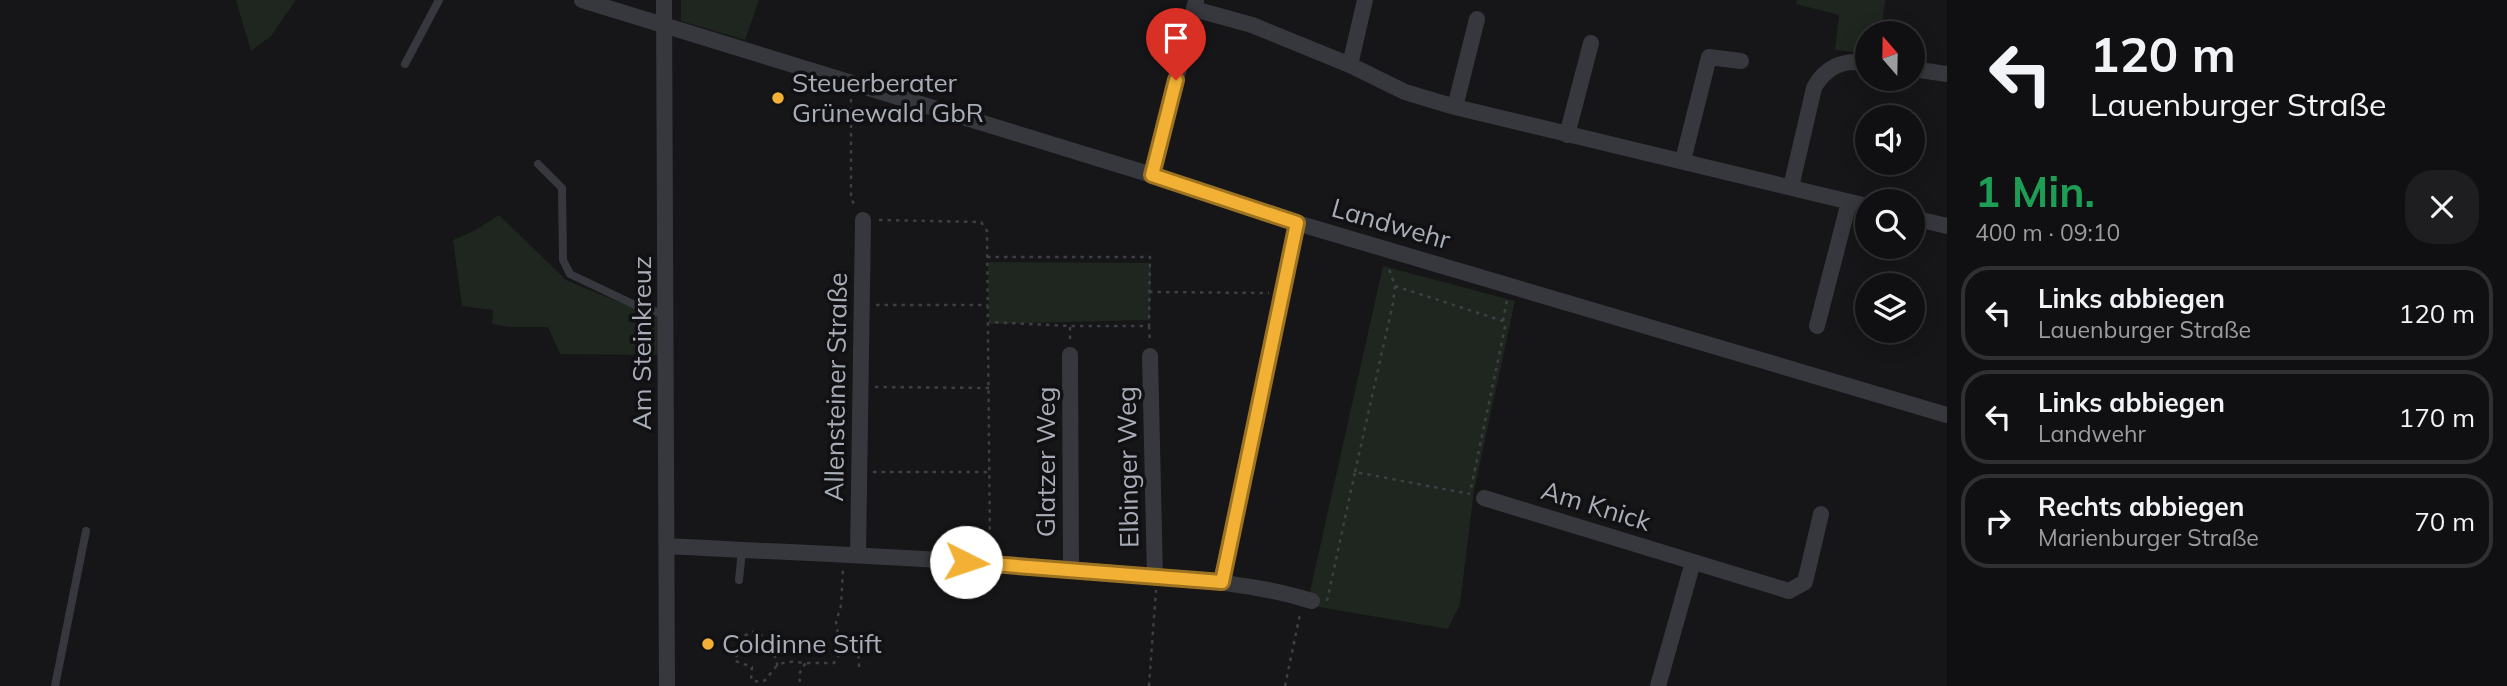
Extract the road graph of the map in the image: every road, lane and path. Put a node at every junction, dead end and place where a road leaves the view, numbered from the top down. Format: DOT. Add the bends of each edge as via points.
graph roads {
  1 [pos="439,0"];
  2 [pos="582,0"];
  3 [pos="664,0"];
  4 [pos="1365,0"];
  5 [pos="1195,4"];
  6 [pos="1478,19"];
  7 [pos="664,26"];
  8 [pos="1591,43"];
  9 [pos="1741,61"];
  10 [pos="1855,63"];
  11 [pos="405,64"];
  12 [pos="1350,65"];
  13 [pos="1925,71"];
  14 [pos="1947,74"];
  15 [pos="851,83"];
  16 [pos="1455,107"];
  17 [pos="1567,135"];
  18 [pos="1683,160"];
  19 [pos="538,164"];
  20 [pos="1152,175"];
  21 [pos="1791,187"];
  22 [pos="1849,202"];
  23 [pos="1855,203"];
  24 [pos="863,219"];
  25 [pos="1925,221"];
  26 [pos="1297,223"];
  27 [pos="1947,226"];
  28 [pos="1390,249"];
  29 [pos="987,257"];
  30 [pos="1511,285"];
  31 [pos="1395,286"];
  32 [pos="1149,292"];
  33 [pos="1282,293"];
  34 [pos="862,304"];
  35 [pos="989,305"];
  36 [pos="667,315"];
  37 [pos="1503,321"];
  38 [pos="989,322"];
  39 [pos="1817,326"];
  40 [pos="1070,355"];
  41 [pos="1150,356"];
  42 [pos="861,386"];
  43 [pos="989,388"];
  44 [pos="1947,415"];
  45 [pos="860,472"];
  46 [pos="989,472"];
  47 [pos="1354,472"];
  48 [pos="1477,496"];
  49 [pos="1821,514"];
  50 [pos="86,531"];
  51 [pos="667,546"];
  52 [pos="742,550"];
  53 [pos="850,555"];
  54 [pos="1693,562"];
  55 [pos="990,563"];
  56 [pos="1071,569"];
  57 [pos="1154,577"];
  58 [pos="739,580"];
  59 [pos="1222,582"];
  60 [pos="1308,599"];
  61 [pos="865,637"];
  62 [pos="806,663"];
  63 [pos="777,666"];
  64 [pos="859,667"];
  65 [pos="55,686"];
  66 [pos="667,686"];
  67 [pos="802,686"];
  68 [pos="1149,686"];
  69 [pos="1286,686"];
  70 [pos="1658,686"];
  1 -- 11 [label="lane"];
  2 -- 7 [label="street, Landwehr"];
  3 -- 7 [label="street, Am Steinkreuz"];
  4 -- 12 [label="street"];
  5 -- 12 [label="street"];
  5 -- 20 [label="street"];
  6 -- 16 [label="street"];
  7 -- 15 [label="street, Landwehr"];
  7 -- 36 [label="street, Am Steinkreuz"];
  8 -- 17 [label="street"];
  9 -- 18 [label="street" via="1709,57"];
  10 -- 21 [label="street" via="1840,64 1824,73 1814,88"];
  12 -- 16 [label="street" via="1405,92"];
  13 -- 14 [label="street"];
  15 -- 20 [label="street, Landwehr"];
  15 -- 24 [label="path" via="851,198"];
  16 -- 17 [label="street"];
  17 -- 18 [label="street"];
  18 -- 21 [label="street"];
  19 -- 36 [label="lane" via="562,188 563,260 570,274"];
  20 -- 26 [label="street, Landwehr"];
  21 -- 22 [label="street"];
  22 -- 23 [label="street"];
  22 -- 39 [label="street"];
  24 -- 29 [label="path" via="981,222 987,231"];
  24 -- 34 [label="street, Allensteiner Straße"];
  25 -- 27 [label="street"];
  26 -- 28 [label="street, Landwehr"];
  26 -- 33 [label="street"];
  28 -- 30 [label="street, Landwehr"];
  28 -- 31 [label="path" via="1387,261"];
  29 -- 32 [label="path" via="1150,257"];
  29 -- 35 [label="path"];
  30 -- 37 [label="path"];
  30 -- 44 [label="street, Landwehr"];
  31 -- 37 [label="path"];
  31 -- 47 [label="path"];
  32 -- 33 [label="path"];
  32 -- 38 [label="path" via="1149,326"];
  33 -- 59 [label="street"];
  34 -- 35 [label="path"];
  34 -- 42 [label="street, Allensteiner Straße"];
  35 -- 38 [label="path"];
  36 -- 51 [label="street, Am Steinkreuz"];
  37 -- 48 [label="path"];
  38 -- 43 [label="path"];
  40 -- 56 [label="street, Glatzer Weg"];
  41 -- 57 [label="street, Elbinger Weg"];
  42 -- 43 [label="path"];
  42 -- 45 [label="street, Allensteiner Straße"];
  43 -- 46 [label="path"];
  45 -- 46 [label="path"];
  45 -- 53 [label="street, Allensteiner Straße"];
  46 -- 55 [label="path"];
  47 -- 48 [label="path"];
  47 -- 60 [label="path" via="1327,603"];
  48 -- 54 [label="street, Am Knick"];
  49 -- 54 [label="street, Am Knick" via="1805,582 1789,591"];
  50 -- 65 [label="lane"];
  51 -- 52 [label="street"];
  51 -- 66 [label="street, Am Steinkreuz"];
  52 -- 53 [label="street"];
  52 -- 58 [label="lane"];
  53 -- 55 [label="street"];
  53 -- 62 [label="path" via="836,622 841,652 834,663"];
  54 -- 70 [label="street"];
  55 -- 56 [label="street"];
  56 -- 57 [label="street"];
  57 -- 59 [label="street"];
  57 -- 68 [label="path"];
  59 -- 60 [label="street"];
  60 -- 69 [label="path"];
  61 -- 64 [label="path" via="858,643"];
  62 -- 63 [label="path" via="789,661"];
  62 -- 67 [label="path" via="800,669"];
  63 -- 63 [label="path" via="759,632 739,638 735,662 752,667 751,680 766,680"];
}
